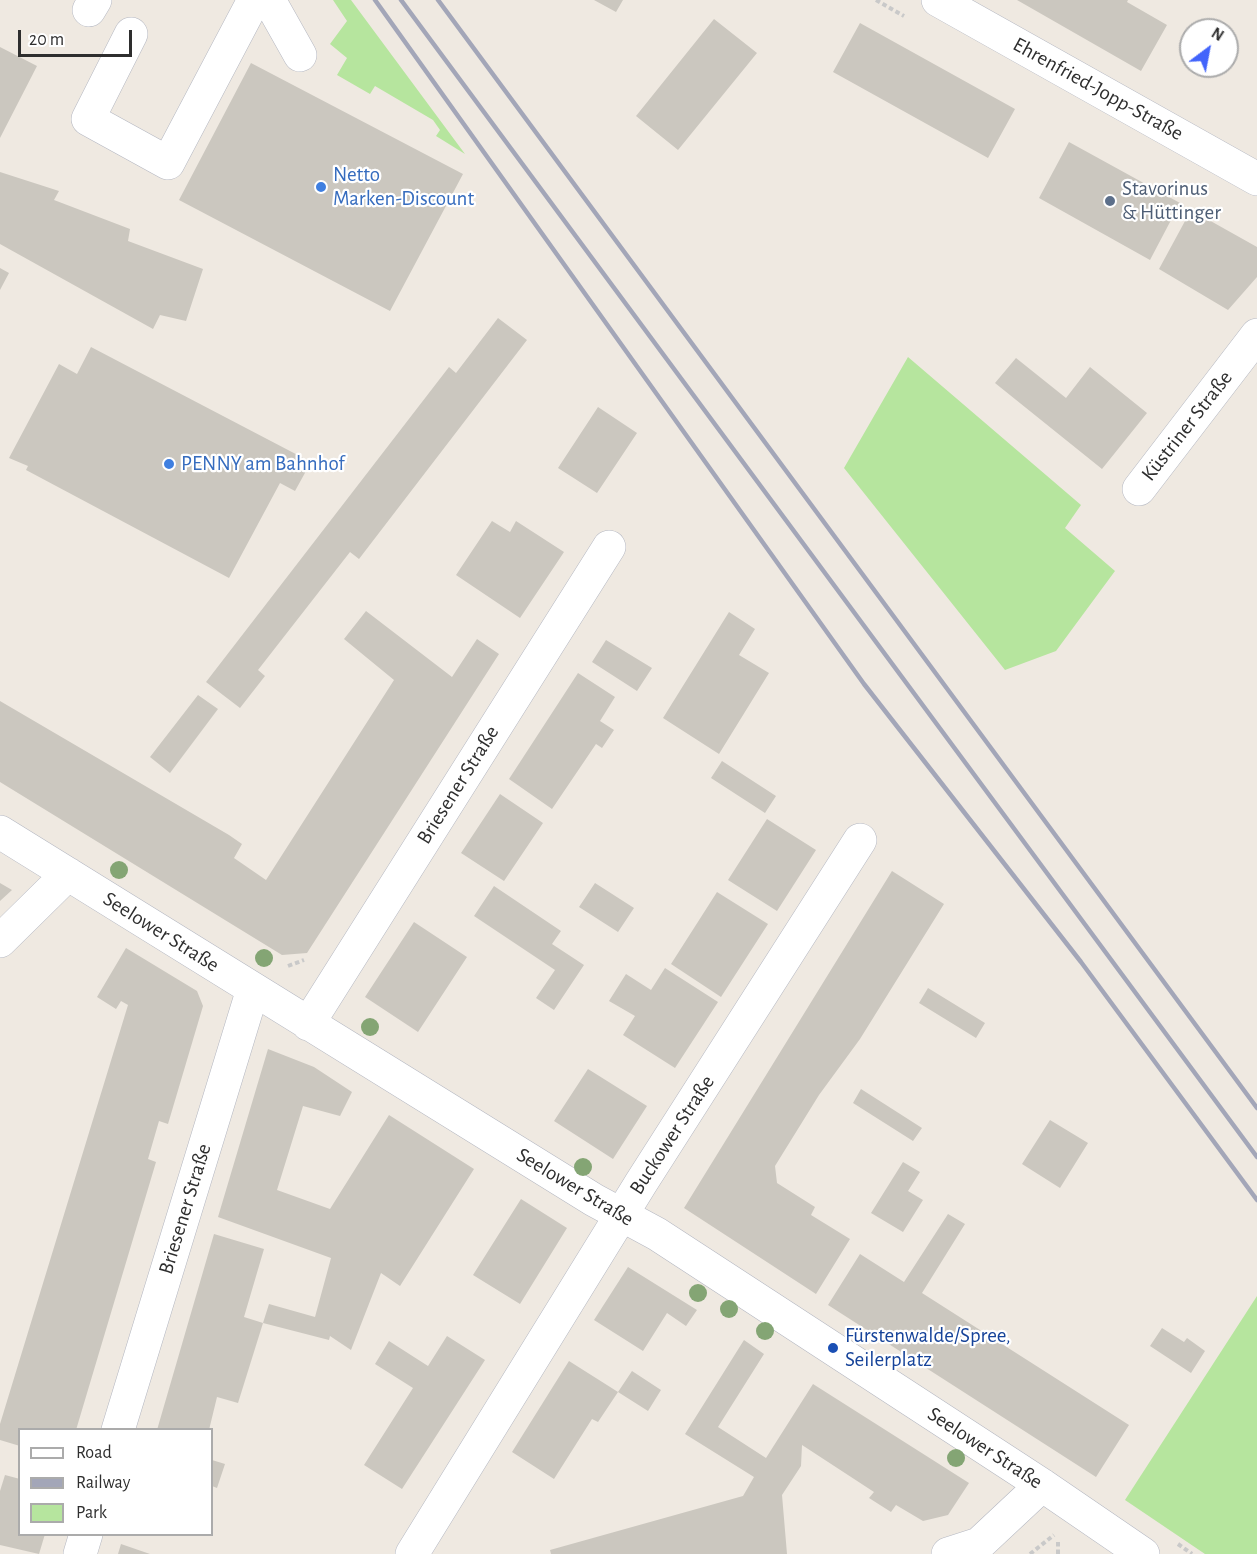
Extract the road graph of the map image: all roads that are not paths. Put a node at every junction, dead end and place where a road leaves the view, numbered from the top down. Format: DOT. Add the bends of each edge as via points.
graph roads {
  1 [pos="254,0"];
  2 [pos="269,0"];
  3 [pos="938,0"];
  4 [pos="132,34"];
  5 [pos="300,55"];
  6 [pos="1257,179"];
  7 [pos="1257,335"];
  8 [pos="1139,489"];
  9 [pos="609,547"];
  10 [pos="0,832"];
  11 [pos="860,840"];
  12 [pos="69,874"];
  13 [pos="0,941"];
  14 [pos="253,990"];
  15 [pos="308,1023"];
  16 [pos="621,1214"];
  17 [pos="119,1428"];
  18 [pos="1042,1485"];
  19 [pos="85,1536"];
  20 [pos="80,1554"];
  21 [pos="412,1554"];
  22 [pos="948,1554"];
  23 [pos="1143,1554"];
  1 -- 4 [label="street" via="168,164 88,119"];
  2 -- 5 [label="street"];
  3 -- 6 [label="street, Ehrenfried-Jopp-Straße"];
  7 -- 8 [label="street, Küstriner Straße"];
  9 -- 15 [label="street, Briesener Straße"];
  10 -- 12 [label="street, Seelower Straße"];
  11 -- 16 [label="street, Buckower Straße"];
  12 -- 13 [label="street"];
  12 -- 14 [label="street, Seelower Straße"];
  14 -- 15 [label="street, Seelower Straße"];
  14 -- 17 [label="street, Briesener Straße"];
  15 -- 16 [label="street, Seelower Straße"];
  16 -- 18 [label="street, Seelower Straße"];
  16 -- 21 [label="street, Buckower Straße"];
  18 -- 22 [label="street" via="979,1544"];
  18 -- 23 [label="street, Seelower Straße"];
  19 -- 20 [label="street"];
}
